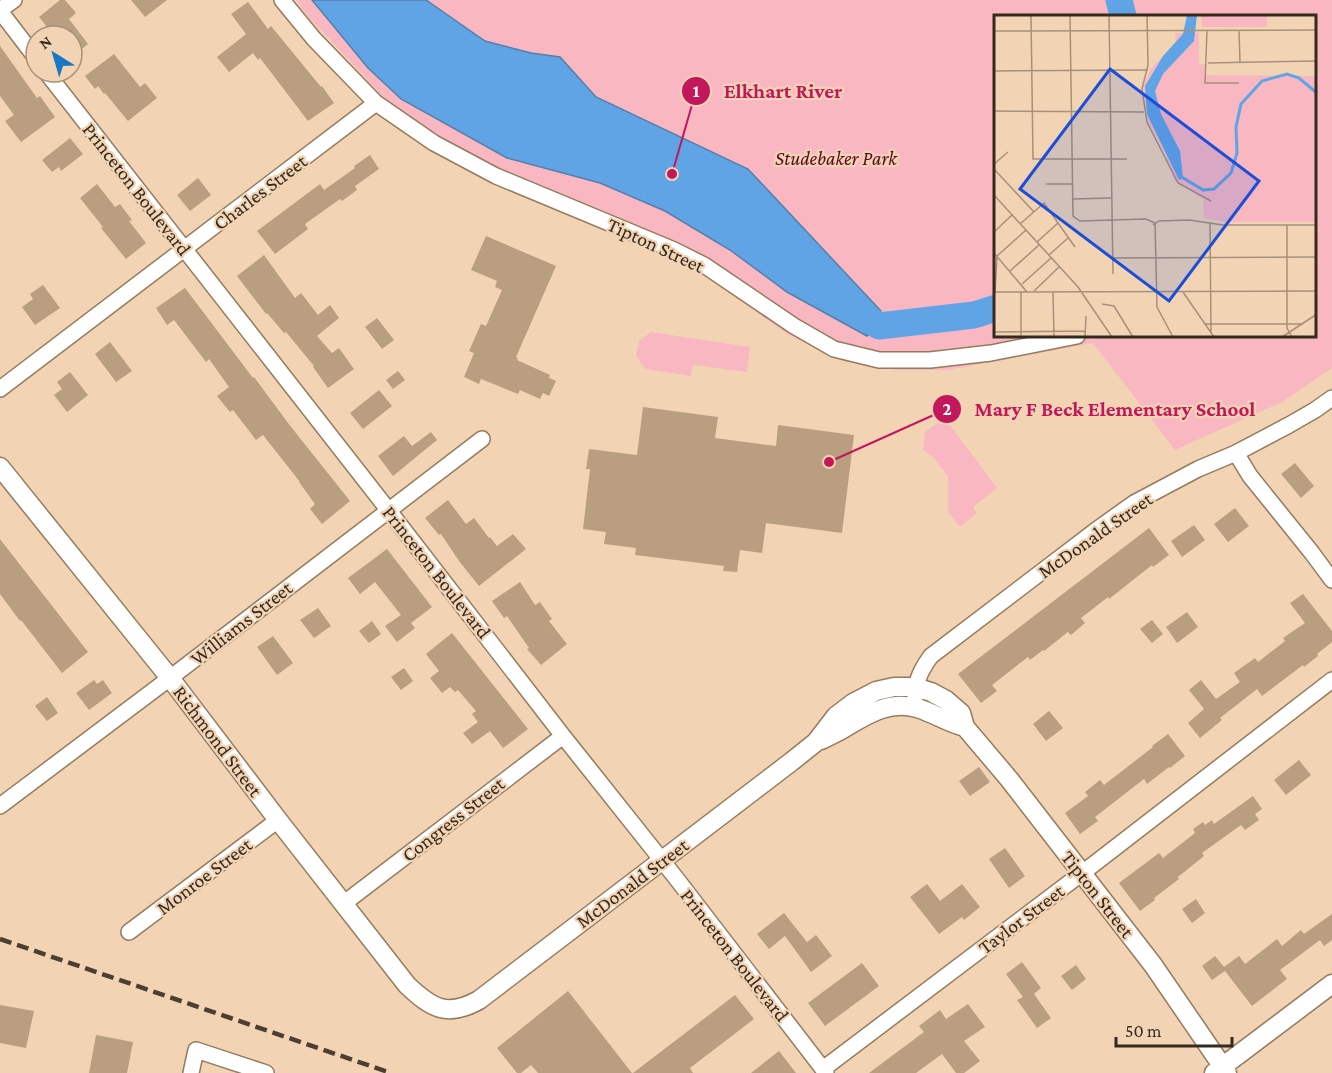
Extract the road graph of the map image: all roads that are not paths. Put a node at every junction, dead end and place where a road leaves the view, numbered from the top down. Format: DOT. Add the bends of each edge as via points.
graph roads {
  1 [pos="14,0"];
  2 [pos="282,0"];
  3 [pos="0,11"];
  4 [pos="24,42"];
  5 [pos="55,84"];
  6 [pos="376,103"];
  7 [pos="184,250"];
  8 [pos="1067,338"];
  9 [pos="0,389"];
  10 [pos="1332,398"];
  11 [pos="482,440"];
  12 [pos="1236,453"];
  13 [pos="0,467"];
  14 [pos="389,510"];
  15 [pos="1332,580"];
  16 [pos="170,678"];
  17 [pos="1332,680"];
  18 [pos="915,687"];
  19 [pos="914,707"];
  20 [pos="965,728"];
  21 [pos="563,736"];
  22 [pos="816,742"];
  23 [pos="0,806"];
  24 [pos="278,820"];
  25 [pos="662,861"];
  26 [pos="1082,873"];
  27 [pos="343,904"];
  28 [pos="129,932"];
  29 [pos="1332,984"];
  30 [pos="441,1008"];
  31 [pos="824,1071"];
  32 [pos="1221,1071"];
  33 [pos="191,1073"];
  34 [pos="266,1073"];
  1 -- 3 [label="street"];
  2 -- 6 [label="street, Tipton Street"];
  3 -- 4 [label="street"];
  5 -- 7 [label="street, Princeton Boulevard"];
  6 -- 7 [label="street, Charles Street"];
  6 -- 8 [label="street, Tipton Street" via="434,143 496,176 704,265 834,349 879,360 930,360"];
  7 -- 9 [label="street, Charles Street"];
  7 -- 14 [label="street, Princeton Boulevard"];
  10 -- 12 [label="street, McDonald Street"];
  11 -- 14 [label="street, Williams Street"];
  12 -- 15 [label="street"];
  12 -- 18 [label="street, McDonald Street" via="1145,497 1099,528 932,656 920,671"];
  13 -- 16 [label="street, Richmond Street"];
  14 -- 16 [label="street, Williams Street"];
  14 -- 21 [label="street, Princeton Boulevard"];
  16 -- 23 [label="street, Williams Street"];
  16 -- 24 [label="street, Richmond Street"];
  17 -- 26 [label="street, Taylor Street"];
  18 -- 19 [label="street, McDonald Street"];
  18 -- 20 [label="street, Tipton Street" via="946,700 961,713"];
  18 -- 22 [label="street, McDonald Street" via="876,691 853,703 836,716"];
  19 -- 20 [label="street, Tipton Street"];
  19 -- 22 [label="street, McDonald Street" via="883,708"];
  20 -- 26 [label="street, Tipton Street"];
  21 -- 25 [label="street, Princeton Boulevard"];
  21 -- 27 [label="street, Congress Street"];
  22 -- 25 [label="street, McDonald Street"];
  24 -- 27 [label="street, Richmond Street"];
  24 -- 28 [label="street, Monroe Street"];
  25 -- 30 [label="street, McDonald Street" via="479,1000 468,1006"];
  25 -- 31 [label="street, Princeton Boulevard"];
  26 -- 31 [label="street, Taylor Street"];
  26 -- 32 [label="street, Tipton Street" via="1153,965"];
  27 -- 30 [label="street, Richmond Street" via="407,985 422,999"];
  29 -- 32 [label="street"];
  33 -- 34 [label="street" via="196,1050"];
}
